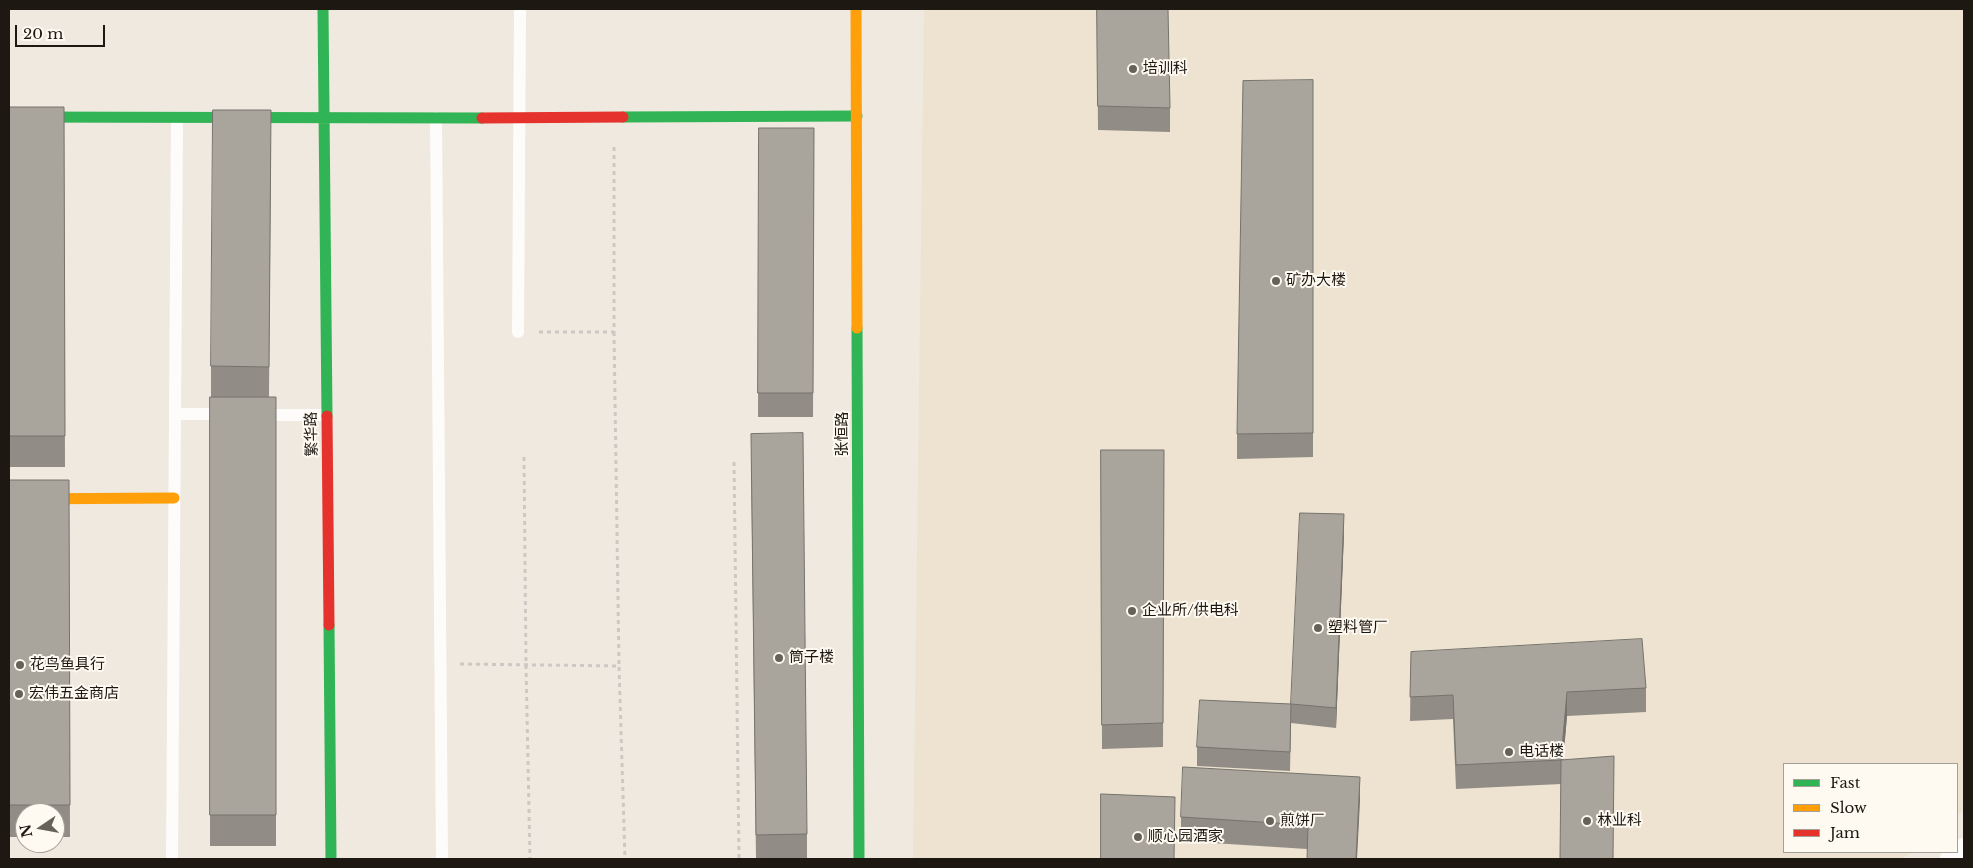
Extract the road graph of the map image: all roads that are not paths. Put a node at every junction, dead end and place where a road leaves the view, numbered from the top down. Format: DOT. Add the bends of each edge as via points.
graph roads {
  1 [pos="323,9"];
  2 [pos="520,9"];
  3 [pos="856,9"];
  4 [pos="857,116"];
  5 [pos="9,117"];
  6 [pos="177,118"];
  7 [pos="436,118"];
  8 [pos="518,118"];
  9 [pos="323,119"];
  10 [pos="518,332"];
  11 [pos="175,414"];
  12 [pos="326,415"];
  13 [pos="174,498"];
  14 [pos="9,499"];
  15 [pos="1964,850"];
  16 [pos="172,859"];
  17 [pos="331,859"];
  18 [pos="442,859"];
  19 [pos="859,859"];
  20 [pos="1952,859"];
  1 -- 9 [label="street, 繁华路"];
  2 -- 8 [label="lane"];
  3 -- 4 [label="street, 张恒路"];
  4 -- 8 [label="street"];
  4 -- 19 [label="street, 张恒路"];
  5 -- 6 [label="street"];
  6 -- 9 [label="street"];
  6 -- 11 [label="lane"];
  7 -- 8 [label="street"];
  7 -- 9 [label="street"];
  7 -- 18 [label="lane"];
  8 -- 10 [label="lane"];
  9 -- 12 [label="street, 繁华路"];
  11 -- 12 [label="lane"];
  11 -- 13 [label="lane"];
  12 -- 17 [label="street, 繁华路"];
  13 -- 14 [label="street"];
  13 -- 16 [label="lane"];
  15 -- 20 [label="street"];
}
